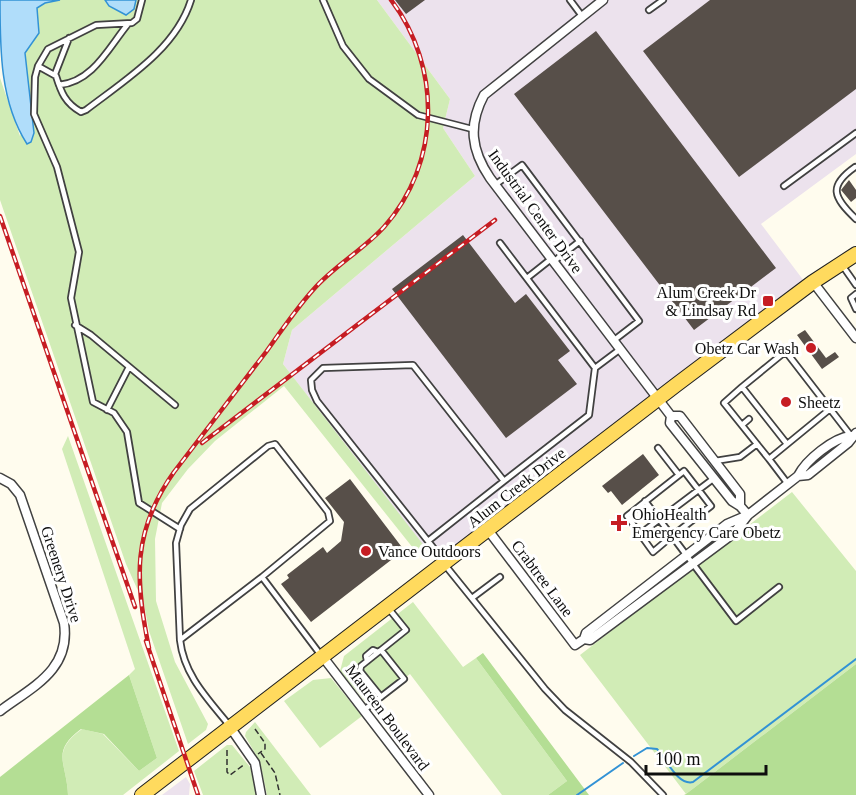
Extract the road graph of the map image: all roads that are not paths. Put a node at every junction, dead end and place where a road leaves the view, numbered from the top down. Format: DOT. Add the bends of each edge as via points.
graph roads {
  1 [pos="142,0"];
  2 [pos="191,0"];
  3 [pos="322,0"];
  4 [pos="570,0"];
  5 [pos="603,0"];
  6 [pos="661,1"];
  7 [pos="649,10"];
  8 [pos="582,16"];
  9 [pos="128,24"];
  10 [pos="69,38"];
  11 [pos="38,66"];
  12 [pos="55,74"];
  13 [pos="59,85"];
  14 [pos="472,129"];
  15 [pos="856,133"];
  16 [pos="856,167"];
  17 [pos="495,185"];
  18 [pos="784,186"];
  19 [pos="856,219"];
  20 [pos="580,241"];
  21 [pos="500,243"];
  22 [pos="856,254"];
  23 [pos="552,261"];
  24 [pos="841,264"];
  25 [pos="527,278"];
  26 [pos="813,282"];
  27 [pos="856,285"];
  28 [pos="856,294"];
  29 [pos="856,309"];
  30 [pos="75,325"];
  31 [pos="856,338"];
  32 [pos="613,341"];
  33 [pos="619,350"];
  34 [pos="129,368"];
  35 [pos="595,368"];
  36 [pos="742,387"];
  37 [pos="657,399"];
  38 [pos="174,405"];
  39 [pos="830,409"];
  40 [pos="107,410"];
  41 [pos="739,411"];
  42 [pos="734,415"];
  43 [pos="671,416"];
  44 [pos="749,419"];
  45 [pos="742,425"];
  46 [pos="753,427"];
  47 [pos="747,432"];
  48 [pos="854,434"];
  49 [pos="760,435"];
  50 [pos="757,444"];
  51 [pos="766,444"];
  52 [pos="788,444"];
  53 [pos="658,448"];
  54 [pos="769,459"];
  55 [pos="714,461"];
  56 [pos="679,475"];
  57 [pos="0,478"];
  58 [pos="713,478"];
  59 [pos="504,481"];
  60 [pos="788,484"];
  61 [pos="698,490"];
  62 [pos="645,501"];
  63 [pos="740,506"];
  64 [pos="747,515"];
  65 [pos="660,520"];
  66 [pos="180,529"];
  67 [pos="488,530"];
  68 [pos="640,534"];
  69 [pos="672,536"];
  70 [pos="428,541"];
  71 [pos="690,559"];
  72 [pos="445,563"];
  73 [pos="500,577"];
  74 [pos="262,578"];
  75 [pos="778,587"];
  76 [pos="472,598"];
  77 [pos="387,607"];
  78 [pos="180,640"];
  79 [pos="380,651"];
  80 [pos="323,657"];
  81 [pos="381,696"];
  82 [pos="364,710"];
  83 [pos="0,711"];
  84 [pos="230,727"];
  85 [pos="142,795"];
  86 [pos="261,795"];
  87 [pos="429,795"];
  88 [pos="663,795"];
  1 -- 9 [label="lane" via="137,19"];
  2 -- 13 [label="lane" via="179,29 157,53 86,110 75,109"];
  3 -- 14 [label="lane" via="343,46 369,78 418,115"];
  4 -- 8 [label="lane"];
  5 -- 8 [label="street"];
  6 -- 7 [label="lane"];
  8 -- 14 [label="street" via="484,95"];
  9 -- 10 [label="lane" via="96,25"];
  9 -- 13 [label="lane" via="89,72"];
  10 -- 11 [label="lane" via="48,49"];
  10 -- 12 [label="lane"];
  11 -- 12 [label="lane"];
  11 -- 30 [label="lane" via="34,114 57,166 79,252 71,298"];
  12 -- 13 [label="lane"];
  14 -- 17 [label="street, Industrial Center Drive" via="481,165"];
  15 -- 18 [label="lane"];
  16 -- 19 [label="lane" via="838,179 835,188"];
  17 -- 20 [label="lane" via="522,165"];
  17 -- 23 [label="street, Industrial Center Drive"];
  20 -- 23 [label="lane"];
  20 -- 32 [label="lane" via="639,321"];
  21 -- 25 [label="lane"];
  22 -- 24 [label="main road, Alum Creek Drive"];
  23 -- 25 [label="lane"];
  23 -- 32 [label="street, Industrial Center Drive"];
  24 -- 26 [label="main road, Alum Creek Drive"];
  24 -- 27 [label="lane"];
  25 -- 35 [label="lane"];
  26 -- 31 [label="street"];
  26 -- 37 [label="main road, Alum Creek Drive"];
  28 -- 29 [label="lane" via="851,298"];
  30 -- 34 [label="lane"];
  30 -- 40 [label="lane" via="93,402"];
  32 -- 33 [label="street, Industrial Center Drive"];
  33 -- 35 [label="lane"];
  33 -- 37 [label="street, Industrial Center Drive"];
  34 -- 38 [label="lane"];
  34 -- 40 [label="lane"];
  35 -- 59 [label="lane" via="589,415"];
  36 -- 39 [label="lane" via="784,350"];
  36 -- 42 [label="lane" via="724,403"];
  36 -- 52 [label="lane"];
  37 -- 43 [label="street, Industrial Center Drive"];
  37 -- 67 [label="main road, Alum Creek Drive"];
  39 -- 48 [label="lane"];
  39 -- 52 [label="lane"];
  40 -- 66 [label="lane" via="127,432 138,503"];
  41 -- 42 [label="lane"];
  42 -- 45 [label="lane"];
  43 -- 55 [label="street" via="680,416"];
  43 -- 58 [label="street" via="670,423"];
  44 -- 45 [label="lane"];
  45 -- 47 [label="lane"];
  46 -- 47 [label="lane"];
  47 -- 50 [label="lane"];
  48 -- 60 [label="street" via="808,475 798,476"];
  49 -- 50 [label="lane"];
  50 -- 51 [label="lane"];
  50 -- 54 [label="lane"];
  50 -- 55 [label="lane" via="740,457"];
  52 -- 54 [label="lane"];
  53 -- 56 [label="lane"];
  54 -- 60 [label="lane"];
  55 -- 63 [label="street" via="740,494"];
  56 -- 61 [label="lane" via="684,471"];
  56 -- 62 [label="lane"];
  57 -- 83 [label="street, Greenery Drive" via="17,491 64,623 65,642 53,669"];
  58 -- 61 [label="lane"];
  58 -- 63 [label="street"];
  59 -- 70 [label="lane"];
  59 -- 70 [label="lane" via="413,365 323,368 311,380 317,400"];
  60 -- 64 [label="street"];
  61 -- 65 [label="lane"];
  61 -- 69 [label="lane" via="711,506"];
  62 -- 65 [label="lane"];
  62 -- 68 [label="lane" via="627,516"];
  63 -- 64 [label="street"];
  64 -- 71 [label="street" via="727,524"];
  65 -- 68 [label="lane"];
  65 -- 69 [label="lane"];
  66 -- 74 [label="lane" via="189,509 275,444 328,512 330,521"];
  66 -- 78 [label="lane" via="176,543"];
  67 -- 71 [label="street, Crabtree Lane" via="575,645 586,633"];
  67 -- 72 [label="main road, Alum Creek Drive"];
  68 -- 69 [label="lane" via="653,552"];
  69 -- 71 [label="lane"];
  70 -- 72 [label="lane"];
  71 -- 75 [label="lane" via="736,621"];
  72 -- 76 [label="lane"];
  72 -- 77 [label="main road, Alum Creek Drive"];
  73 -- 76 [label="lane"];
  74 -- 78 [label="lane"];
  74 -- 80 [label="lane"];
  76 -- 88 [label="lane" via="545,690 632,762"];
  77 -- 79 [label="lane" via="406,630"];
  77 -- 80 [label="main road, Alum Creek Drive"];
  78 -- 84 [label="lane" via="182,658 192,679"];
  79 -- 81 [label="lane" via="360,671"];
  79 -- 81 [label="lane" via="404,678"];
  80 -- 82 [label="street, Maureen Boulevard"];
  80 -- 84 [label="main road, Alum Creek Drive"];
  81 -- 82 [label="lane"];
  82 -- 87 [label="street, Maureen Boulevard"];
  84 -- 85 [label="main road, Alum Creek Drive"];
  84 -- 86 [label="street" via="255,763"];
}
